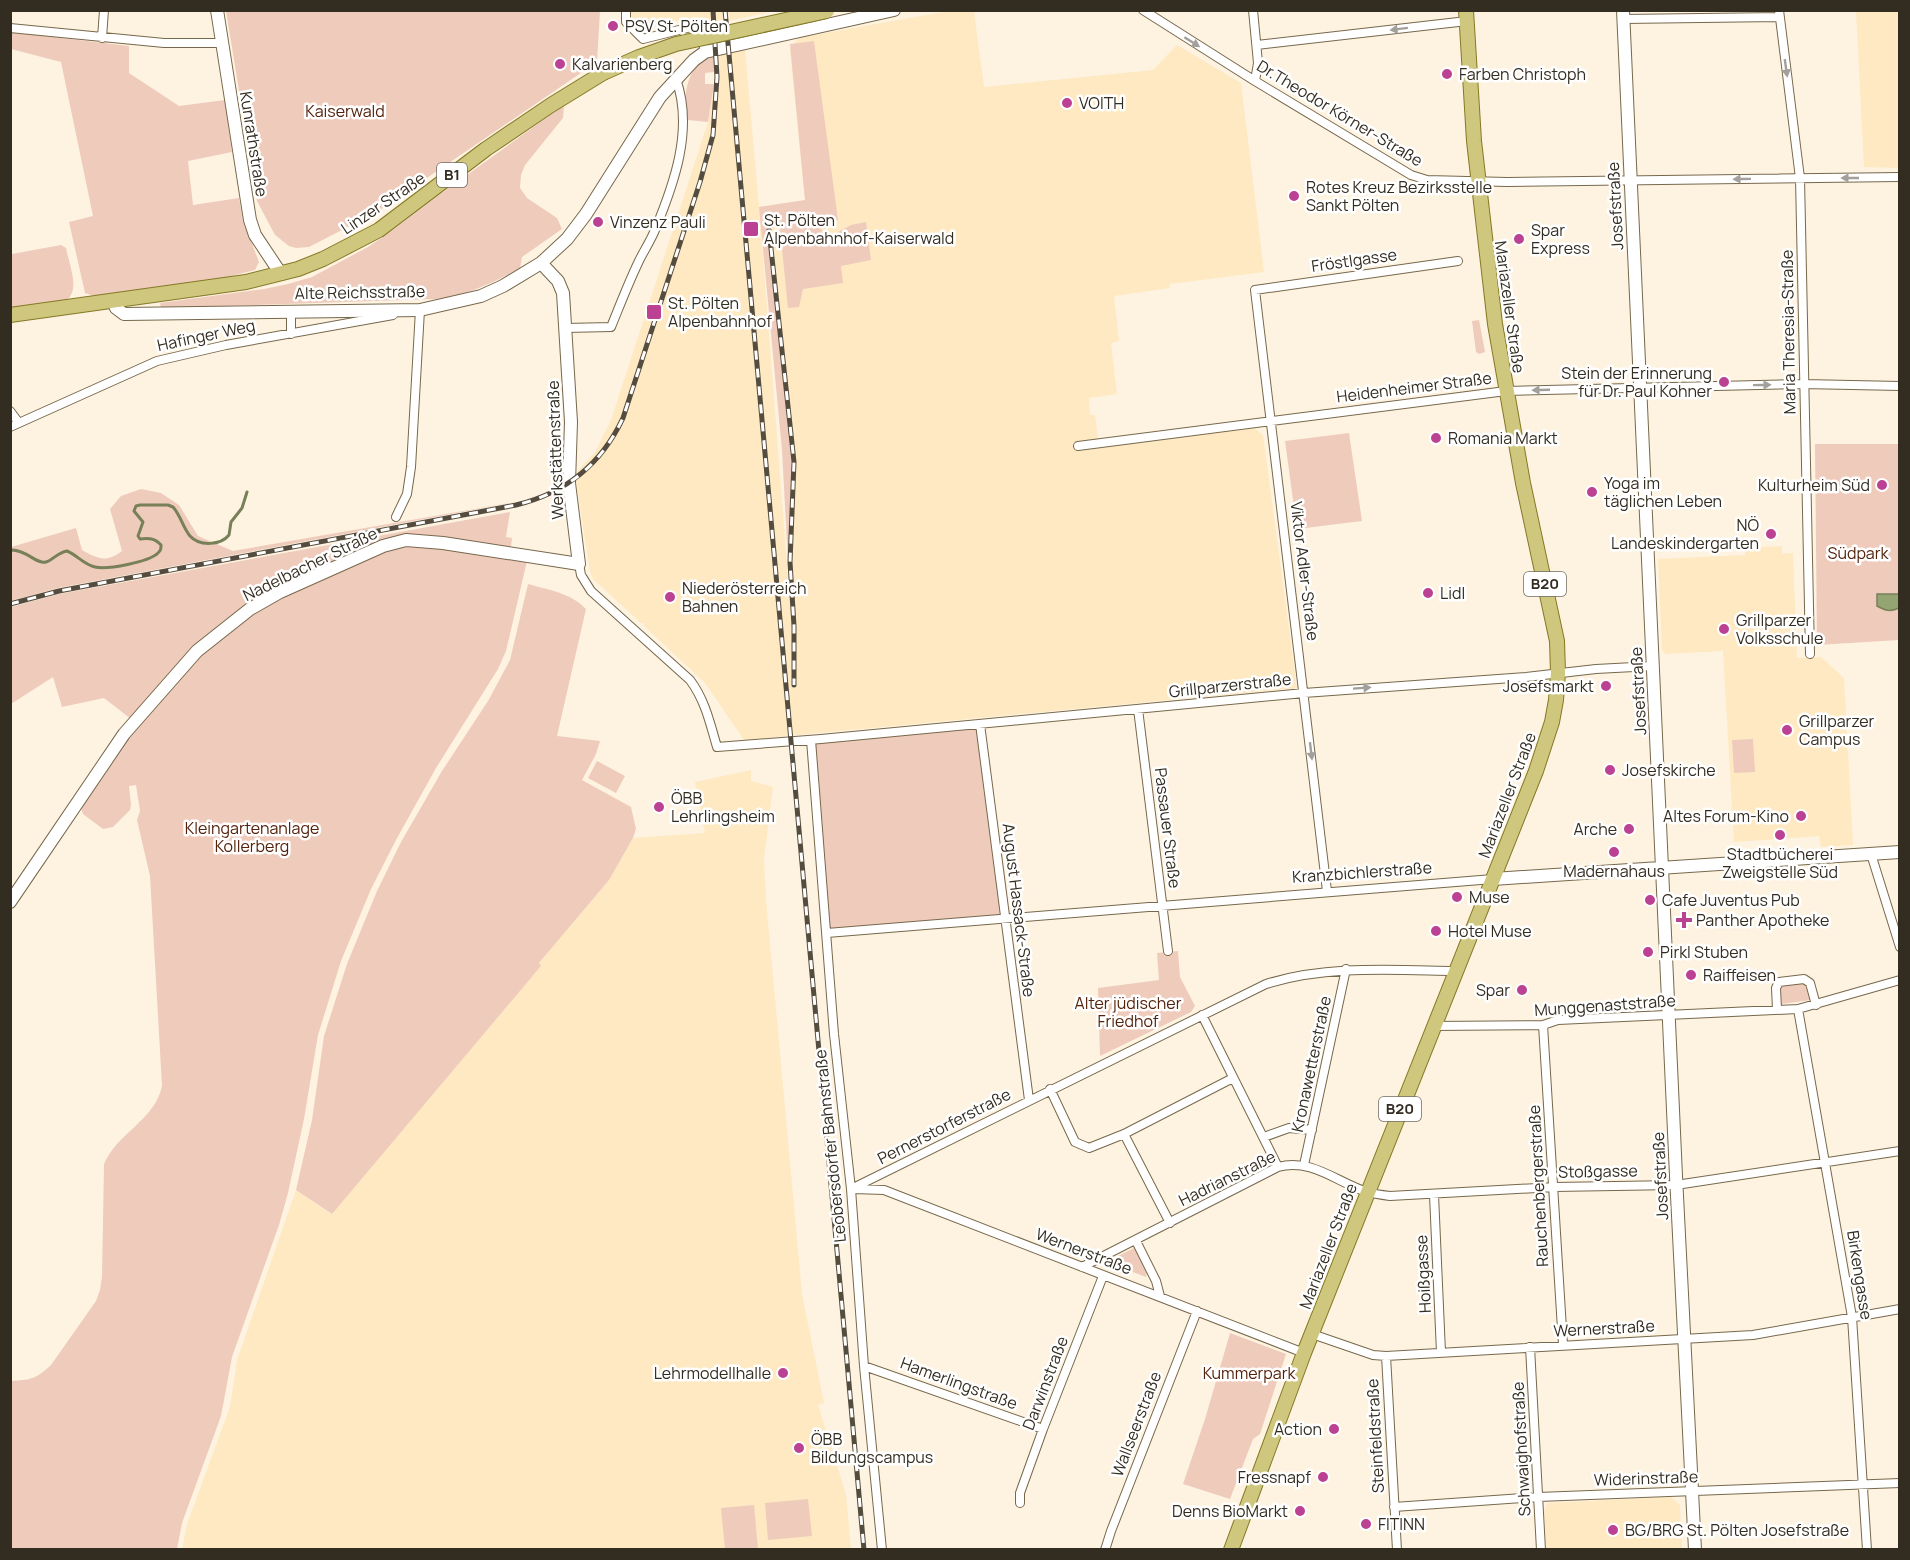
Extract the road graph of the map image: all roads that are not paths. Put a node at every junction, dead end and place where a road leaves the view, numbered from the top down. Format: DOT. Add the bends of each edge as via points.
graph roads {
  1 [pos="104,10"];
  2 [pos="217,10"];
  3 [pos="626,10"];
  4 [pos="789,10"];
  5 [pos="894,10"];
  6 [pos="1143,10"];
  7 [pos="1253,10"];
  8 [pos="826,11"];
  9 [pos="1779,14"];
  10 [pos="1623,15"];
  11 [pos="1463,18"];
  12 [pos="816,26"];
  13 [pos="10,28"];
  14 [pos="784,34"];
  15 [pos="102,38"];
  16 [pos="222,43"];
  17 [pos="1257,45"];
  18 [pos="705,52"];
  19 [pos="676,79"];
  20 [pos="1255,81"];
  21 [pos="1899,177"];
  22 [pos="1800,178"];
  23 [pos="1630,180"];
  24 [pos="1478,182"];
  25 [pos="1458,261"];
  26 [pos="541,263"];
  27 [pos="281,274"];
  28 [pos="1255,290"];
  29 [pos="114,302"];
  30 [pos="291,310"];
  31 [pos="420,310"];
  32 [pos="10,315"];
  33 [pos="565,328"];
  34 [pos="291,334"];
  35 [pos="1803,384"];
  36 [pos="1899,386"];
  37 [pos="1641,387"];
  38 [pos="1506,391"];
  39 [pos="10,411"];
  40 [pos="1271,420"];
  41 [pos="15,425"];
  42 [pos="1078,446"];
  43 [pos="396,517"];
  44 [pos="579,564"];
  45 [pos="1810,654"];
  46 [pos="1653,666"];
  47 [pos="1558,673"];
  48 [pos="1304,693"];
  49 [pos="1138,709"];
  50 [pos="980,724"];
  51 [pos="811,740"];
  52 [pos="1899,852"];
  53 [pos="1871,854"];
  54 [pos="1663,867"];
  55 [pos="1493,879"];
  56 [pos="1327,891"];
  57 [pos="10,902"];
  58 [pos="1163,905"];
  59 [pos="1004,918"];
  60 [pos="827,933"];
  61 [pos="1899,947"];
  62 [pos="1168,951"];
  63 [pos="1347,969"];
  64 [pos="1456,971"];
  65 [pos="1899,980"];
  66 [pos="1816,1005"];
  67 [pos="1798,1009"];
  68 [pos="1777,1011"];
  69 [pos="1202,1014"];
  70 [pos="1670,1016"];
  71 [pos="1544,1025"];
  72 [pos="1433,1026"];
  73 [pos="1233,1078"];
  74 [pos="1050,1089"];
  75 [pos="1029,1100"];
  76 [pos="1312,1130"];
  77 [pos="1124,1134"];
  78 [pos="1264,1137"];
  79 [pos="1899,1151"];
  80 [pos="1826,1163"];
  81 [pos="1304,1165"];
  82 [pos="1278,1167"];
  83 [pos="1676,1185"];
  84 [pos="1554,1187"];
  85 [pos="851,1189"];
  86 [pos="1367,1192"];
  87 [pos="1434,1195"];
  88 [pos="1170,1223"];
  89 [pos="1136,1241"];
  90 [pos="1082,1267"];
  91 [pos="1103,1275"];
  92 [pos="1161,1296"];
  93 [pos="1899,1309"];
  94 [pos="1197,1311"];
  95 [pos="1852,1317"];
  96 [pos="1311,1334"];
  97 [pos="1685,1340"];
  98 [pos="1563,1345"];
  99 [pos="1530,1347"];
  100 [pos="1441,1352"];
  101 [pos="1304,1353"];
  102 [pos="1386,1356"];
  103 [pos="864,1365"];
  104 [pos="1043,1429"];
  105 [pos="1899,1483"];
  106 [pos="1864,1485"];
  107 [pos="1691,1491"];
  108 [pos="1538,1497"];
  109 [pos="1020,1503"];
  110 [pos="1394,1507"];
  111 [pos="882,1550"];
  112 [pos="1105,1550"];
  113 [pos="1231,1550"];
  114 [pos="1397,1550"];
  115 [pos="1541,1550"];
  116 [pos="1695,1550"];
  117 [pos="1867,1550"];
  1 -- 15 [label="street"];
  2 -- 16 [label="street, Kunrathstraße"];
  3 -- 18 [label="street" via="626,22 643,39 699,25"];
  4 -- 14 [label="street"];
  5 -- 12 [label="street, Alte Reichsstraße"];
  6 -- 20 [label="street, Dr.Theodor Körner-Straße, one-way"];
  7 -- 17 [label="street"];
  8 -- 12 [label="street"];
  8 -- 27 [label="main road, Linzer Straße / B1, bridge" via="676,44 603,73 486,149 379,230 323,259"];
  9 -- 10 [label="street"];
  9 -- 22 [label="street, Maria Theresia-Straße, one-way"];
  10 -- 23 [label="street, Josefstraße"];
  11 -- 17 [label="street, one-way"];
  11 -- 24 [label="main road, Mariazeller Straße / B20"];
  12 -- 14 [label="street, Alte Reichsstraße"];
  13 -- 15 [label="street"];
  14 -- 18 [label="street, Alte Reichsstraße"];
  15 -- 16 [label="street"];
  16 -- 27 [label="street, Kunrathstraße" via="250,220 255,235"];
  17 -- 20 [label="street"];
  18 -- 19 [label="street, Alte Reichsstraße"];
  19 -- 26 [label="street, Alte Reichsstraße" via="652,108 586,214"];
  19 -- 33 [label="street" via="682,100 680,154 654,232 611,327"];
  20 -- 24 [label="street, Dr.Theodor Körner-Straße" via="1411,175 1427,180"];
  21 -- 22 [label="street, Dr.Theodor Körner-Straße, one-way"];
  22 -- 23 [label="street, Dr.Theodor Körner-Straße, one-way"];
  22 -- 35 [label="street, Maria Theresia-Straße"];
  23 -- 24 [label="street, Dr.Theodor Körner-Straße"];
  23 -- 37 [label="street, Josefstraße"];
  24 -- 38 [label="main road, Mariazeller Straße / B20"];
  25 -- 28 [label="street, Fröstlgasse"];
  26 -- 31 [label="street, Alte Reichsstraße" via="481,296"];
  26 -- 33 [label="street, Werkstättenstraße" via="558,281 563,293"];
  27 -- 29 [label="main road, Linzer Straße / B1"];
  28 -- 40 [label="street, Viktor Adler-Straße"];
  29 -- 30 [label="street, Alte Reichsstraße" via="124,314"];
  29 -- 32 [label="main road, Linzer Straße / B1"];
  30 -- 31 [label="street, Alte Reichsstraße"];
  30 -- 34 [label="street"];
  31 -- 34 [label="street, Hafinger Weg"];
  31 -- 43 [label="street" via="411,467 407,494"];
  33 -- 44 [label="street, Werkstättenstraße" via="571,422 569,483"];
  34 -- 41 [label="street, Hafinger Weg" via="157,361"];
  35 -- 36 [label="street, Heidenheimer Straße"];
  37 -- 35 [label="street, Heidenheimer Straße, one-way"];
  35 -- 45 [label="street, Maria Theresia-Straße"];
  37 -- 38 [label="street, Heidenheimer Straße, one-way"];
  37 -- 46 [label="street, Josefstraße"];
  38 -- 40 [label="street, Heidenheimer Straße"];
  38 -- 47 [label="main road, Mariazeller Straße / B20" via="1556,632"];
  39 -- 41 [label="street"];
  40 -- 42 [label="street, Heidenheimer Straße"];
  40 -- 48 [label="street, Viktor Adler-Straße"];
  44 -- 51 [label="street, Werkstättenstraße" via="591,591 694,685 717,747"];
  44 -- 57 [label="street, Nadelbacher Straße" via="406,540 383,546 250,609 181,668 124,734"];
  46 -- 47 [label="street, Grillparzerstraße"];
  46 -- 54 [label="street, Josefstraße"];
  48 -- 47 [label="street, Grillparzerstraße, one-way"];
  47 -- 55 [label="main road, Mariazeller Straße / B20" via="1552,722"];
  48 -- 49 [label="street, Grillparzerstraße"];
  48 -- 56 [label="street, Viktor Adler-Straße, one-way"];
  49 -- 50 [label="street, Grillparzerstraße"];
  49 -- 58 [label="street, Passauer Straße"];
  50 -- 51 [label="street, Grillparzerstraße"];
  50 -- 59 [label="street, August Hassack-Straße"];
  51 -- 60 [label="street, Leobersdorfer Bahnstraße"];
  52 -- 53 [label="street, Kranzbichlerstraße"];
  53 -- 54 [label="street, Kranzbichlerstraße"];
  53 -- 61 [label="street"];
  54 -- 55 [label="street, Kranzbichlerstraße"];
  54 -- 70 [label="street, Josefstraße"];
  55 -- 56 [label="street, Kranzbichlerstraße"];
  55 -- 64 [label="main road, Mariazeller Straße / B20"];
  56 -- 58 [label="street, Kranzbichlerstraße"];
  58 -- 59 [label="street, Kranzbichlerstraße"];
  58 -- 62 [label="street, Passauer Straße"];
  59 -- 60 [label="street, Kranzbichlerstraße"];
  59 -- 75 [label="street, August Hassack-Straße"];
  60 -- 85 [label="street, Leobersdorfer Bahnstraße"];
  63 -- 64 [label="street"];
  63 -- 69 [label="street" via="1272,982"];
  63 -- 76 [label="street, Kronawetterstraße"];
  64 -- 72 [label="main road, Mariazeller Straße / B20"];
  65 -- 66 [label="street, Munggenaststraße"];
  66 -- 67 [label="street, Munggenaststraße"];
  66 -- 68 [label="street" via="1810,983 1804,979 1779,982"];
  67 -- 68 [label="street, Munggenaststraße"];
  67 -- 80 [label="street, Birkengasse"];
  68 -- 70 [label="street, Munggenaststraße"];
  69 -- 73 [label="street"];
  69 -- 74 [label="street, Pernerstorferstraße"];
  70 -- 71 [label="street, Munggenaststraße" via="1558,1020"];
  70 -- 83 [label="street, Josefstraße"];
  71 -- 72 [label="street, Munggenaststraße"];
  71 -- 84 [label="street, Rauchenbergerstraße"];
  72 -- 86 [label="main road, Mariazeller Straße / B20"];
  73 -- 77 [label="street"];
  73 -- 78 [label="street"];
  74 -- 75 [label="street, Pernerstorferstraße"];
  74 -- 77 [label="street" via="1075,1142 1082,1147 1089,1149"];
  75 -- 85 [label="street, Pernerstorferstraße"];
  76 -- 78 [label="street, Hadrianstraße" via="1289,1128"];
  76 -- 81 [label="street, Kronawetterstraße"];
  77 -- 88 [label="street"];
  78 -- 82 [label="street"];
  79 -- 80 [label="street, Stoßgasse"];
  80 -- 83 [label="street, Stoßgasse"];
  80 -- 95 [label="street, Birkengasse"];
  81 -- 82 [label="street, Hadrianstraße"];
  81 -- 86 [label="street, Hadrianstraße"];
  82 -- 88 [label="street, Hadrianstraße"];
  83 -- 84 [label="street, Stoßgasse"];
  83 -- 97 [label="street, Josefstraße"];
  84 -- 87 [label="street, Stoßgasse"];
  84 -- 98 [label="street, Rauchenbergerstraße"];
  85 -- 90 [label="street, Wernerstraße" via="885,1190"];
  85 -- 103 [label="street, Leobersdorfer Bahnstraße"];
  86 -- 87 [label="street, Stoßgasse"];
  86 -- 96 [label="main road, Mariazeller Straße / B20"];
  87 -- 100 [label="street, Hoißgasse"];
  88 -- 89 [label="street, Hadrianstraße"];
  89 -- 90 [label="street, Hadrianstraße"];
  89 -- 92 [label="street"];
  90 -- 91 [label="street, Wernerstraße"];
  91 -- 92 [label="street, Wernerstraße"];
  91 -- 104 [label="street, Darwinstraße"];
  92 -- 94 [label="street, Wernerstraße"];
  93 -- 95 [label="street, Wernerstraße"];
  94 -- 101 [label="street, Wernerstraße"];
  94 -- 112 [label="street, Wallseerstraße"];
  95 -- 97 [label="street, Wernerstraße" via="1753,1335"];
  95 -- 106 [label="street, Birkengasse"];
  96 -- 101 [label="main road, Mariazeller Straße / B20"];
  96 -- 102 [label="street, Wernerstraße"];
  97 -- 98 [label="street, Wernerstraße"];
  97 -- 107 [label="street, Josefstraße"];
  98 -- 99 [label="street, Wernerstraße"];
  99 -- 100 [label="street, Wernerstraße"];
  99 -- 108 [label="street, Schwaighofstraße"];
  100 -- 102 [label="street, Wernerstraße"];
  101 -- 113 [label="main road, Mariazeller Straße / B20"];
  102 -- 110 [label="street, Steinfeldstraße"];
  103 -- 104 [label="street, Hamerlingstraße"];
  103 -- 111 [label="street, Leobersdorfer Bahnstraße"];
  104 -- 109 [label="street, Darwinstraße"];
  105 -- 106 [label="street, Widerinstraße"];
  106 -- 107 [label="street, Widerinstraße"];
  106 -- 117 [label="street, Birkengasse"];
  107 -- 108 [label="street, Widerinstraße"];
  107 -- 116 [label="street, Josefstraße"];
  108 -- 110 [label="street, Widerinstraße"];
  108 -- 115 [label="street, Schwaighofstraße"];
  110 -- 114 [label="street, Steinfeldstraße"];
}
